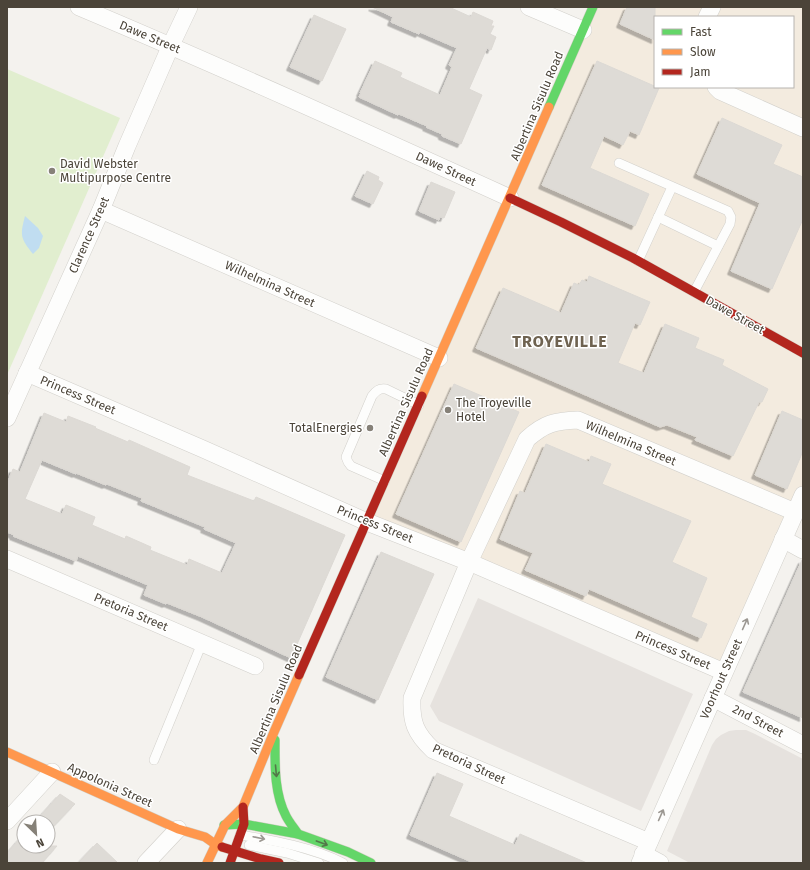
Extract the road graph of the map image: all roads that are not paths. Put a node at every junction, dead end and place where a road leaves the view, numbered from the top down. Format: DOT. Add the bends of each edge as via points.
graph roads {
  1 [pos="79,7"];
  2 [pos="189,7"];
  3 [pos="529,7"];
  4 [pos="593,7"];
  5 [pos="712,7"];
  6 [pos="708,16"];
  7 [pos="583,30"];
  8 [pos="171,45"];
  9 [pos="717,88"];
  10 [pos="803,128"];
  11 [pos="619,163"];
  12 [pos="672,187"];
  13 [pos="510,198"];
  14 [pos="101,210"];
  15 [pos="658,217"];
  16 [pos="718,246"];
  17 [pos="638,261"];
  18 [pos="694,292"];
  19 [pos="785,343"];
  20 [pos="803,353"];
  21 [pos="439,358"];
  22 [pos="803,364"];
  23 [pos="27,373"];
  24 [pos="419,405"];
  25 [pos="7,418"];
  26 [pos="385,481"];
  27 [pos="803,495"];
  28 [pos="795,512"];
  29 [pos="367,522"];
  30 [pos="783,539"];
  31 [pos="803,550"];
  32 [pos="7,559"];
  33 [pos="469,562"];
  34 [pos="202,643"];
  35 [pos="255,666"];
  36 [pos="724,672"];
  37 [pos="713,698"];
  38 [pos="274,732"];
  39 [pos="803,745"];
  40 [pos="7,752"];
  41 [pos="154,760"];
  42 [pos="52,772"];
  43 [pos="243,807"];
  44 [pos="7,821"];
  45 [pos="244,824"];
  46 [pos="178,829"];
  47 [pos="298,834"];
  48 [pos="204,837"];
  49 [pos="228,837"];
  50 [pos="644,853"];
  51 [pos="146,863"];
  52 [pos="207,863"];
  53 [pos="230,863"];
  54 [pos="279,863"];
  55 [pos="319,863"];
  56 [pos="343,863"];
  57 [pos="371,863"];
  58 [pos="660,863"];
  1 -- 8 [label="street, Dawe Street"];
  2 -- 8 [label="street, Clarence Street"];
  3 -- 7 [label="street"];
  4 -- 7 [label="main road, Albertina Sisulu Road"];
  5 -- 6 [label="street"];
  7 -- 13 [label="main road, Albertina Sisulu Road"];
  8 -- 13 [label="street, Dawe Street"];
  8 -- 14 [label="street, Clarence Street"];
  9 -- 10 [label="street"];
  11 -- 12 [label="lane"];
  12 -- 15 [label="lane"];
  12 -- 16 [label="lane" via="728,211 730,224"];
  13 -- 17 [label="main road, Dawe Street"];
  13 -- 21 [label="main road, Albertina Sisulu Road"];
  14 -- 21 [label="street, Wilhelmina Street"];
  14 -- 23 [label="street, Clarence Street"];
  15 -- 16 [label="lane"];
  15 -- 17 [label="lane"];
  16 -- 18 [label="lane"];
  17 -- 18 [label="main road, Dawe Street"];
  18 -- 19 [label="main road, Dawe Street"];
  19 -- 20 [label="main road, Dawe Street"];
  19 -- 22 [label="main road"];
  21 -- 24 [label="main road, Albertina Sisulu Road"];
  23 -- 25 [label="street, Clarence Street"];
  23 -- 29 [label="street, Princess Street"];
  24 -- 26 [label="main road, Albertina Sisulu Road"];
  24 -- 26 [label="lane" via="381,388 372,396 346,457 351,466"];
  26 -- 29 [label="main road, Albertina Sisulu Road"];
  27 -- 28 [label="street, Voorhout Street"];
  28 -- 30 [label="street, Voorhout Street"];
  28 -- 33 [label="street, Wilhelmina Street" via="578,420 564,421 549,424 527,439"];
  29 -- 33 [label="street, Princess Street"];
  29 -- 38 [label="main road, Albertina Sisulu Road"];
  30 -- 31 [label="street"];
  36 -- 30 [label="street, Voorhout Street, one-way"];
  32 -- 34 [label="street, Pretoria Street"];
  33 -- 36 [label="street, Princess Street"];
  33 -- 50 [label="street, Pretoria Street" via="412,698 411,711 419,736 433,750"];
  34 -- 35 [label="street, Pretoria Street"];
  34 -- 41 [label="lane"];
  36 -- 37 [label="street, Voorhout Street"];
  37 -- 39 [label="street, 2nd Street"];
  50 -- 37 [label="street, Voorhout Street, one-way"];
  38 -- 43 [label="main road, Albertina Sisulu Road"];
  38 -- 47 [label="main road, one-way" via="278,792 285,814"];
  40 -- 42 [label="main road, Appolonia Street"];
  42 -- 44 [label="street"];
  42 -- 46 [label="main road, Appolonia Street"];
  43 -- 45 [label="main road, Albertina Sisulu Road"];
  43 -- 49 [label="main road, Albertina Sisulu Road"];
  45 -- 47 [label="main road"];
  45 -- 49 [label="main road, Albertina Sisulu Road"];
  45 -- 49 [label="main road"];
  46 -- 48 [label="main road, Appolonia Street"];
  46 -- 51 [label="street"];
  47 -- 57 [label="main road, one-way"];
  48 -- 49 [label="main road, Appolonia Street"];
  48 -- 49 [label="main road"];
  49 -- 52 [label="main road, Albertina Sisulu Road"];
  49 -- 53 [label="main road, Albertina Sisulu Road"];
  49 -- 54 [label="main road, Appolonia Street" via="261,859"];
  49 -- 55 [label="lane"];
  49 -- 56 [label="lane, one-way" via="304,848"];
  50 -- 58 [label="street, Pretoria Street"];
}
